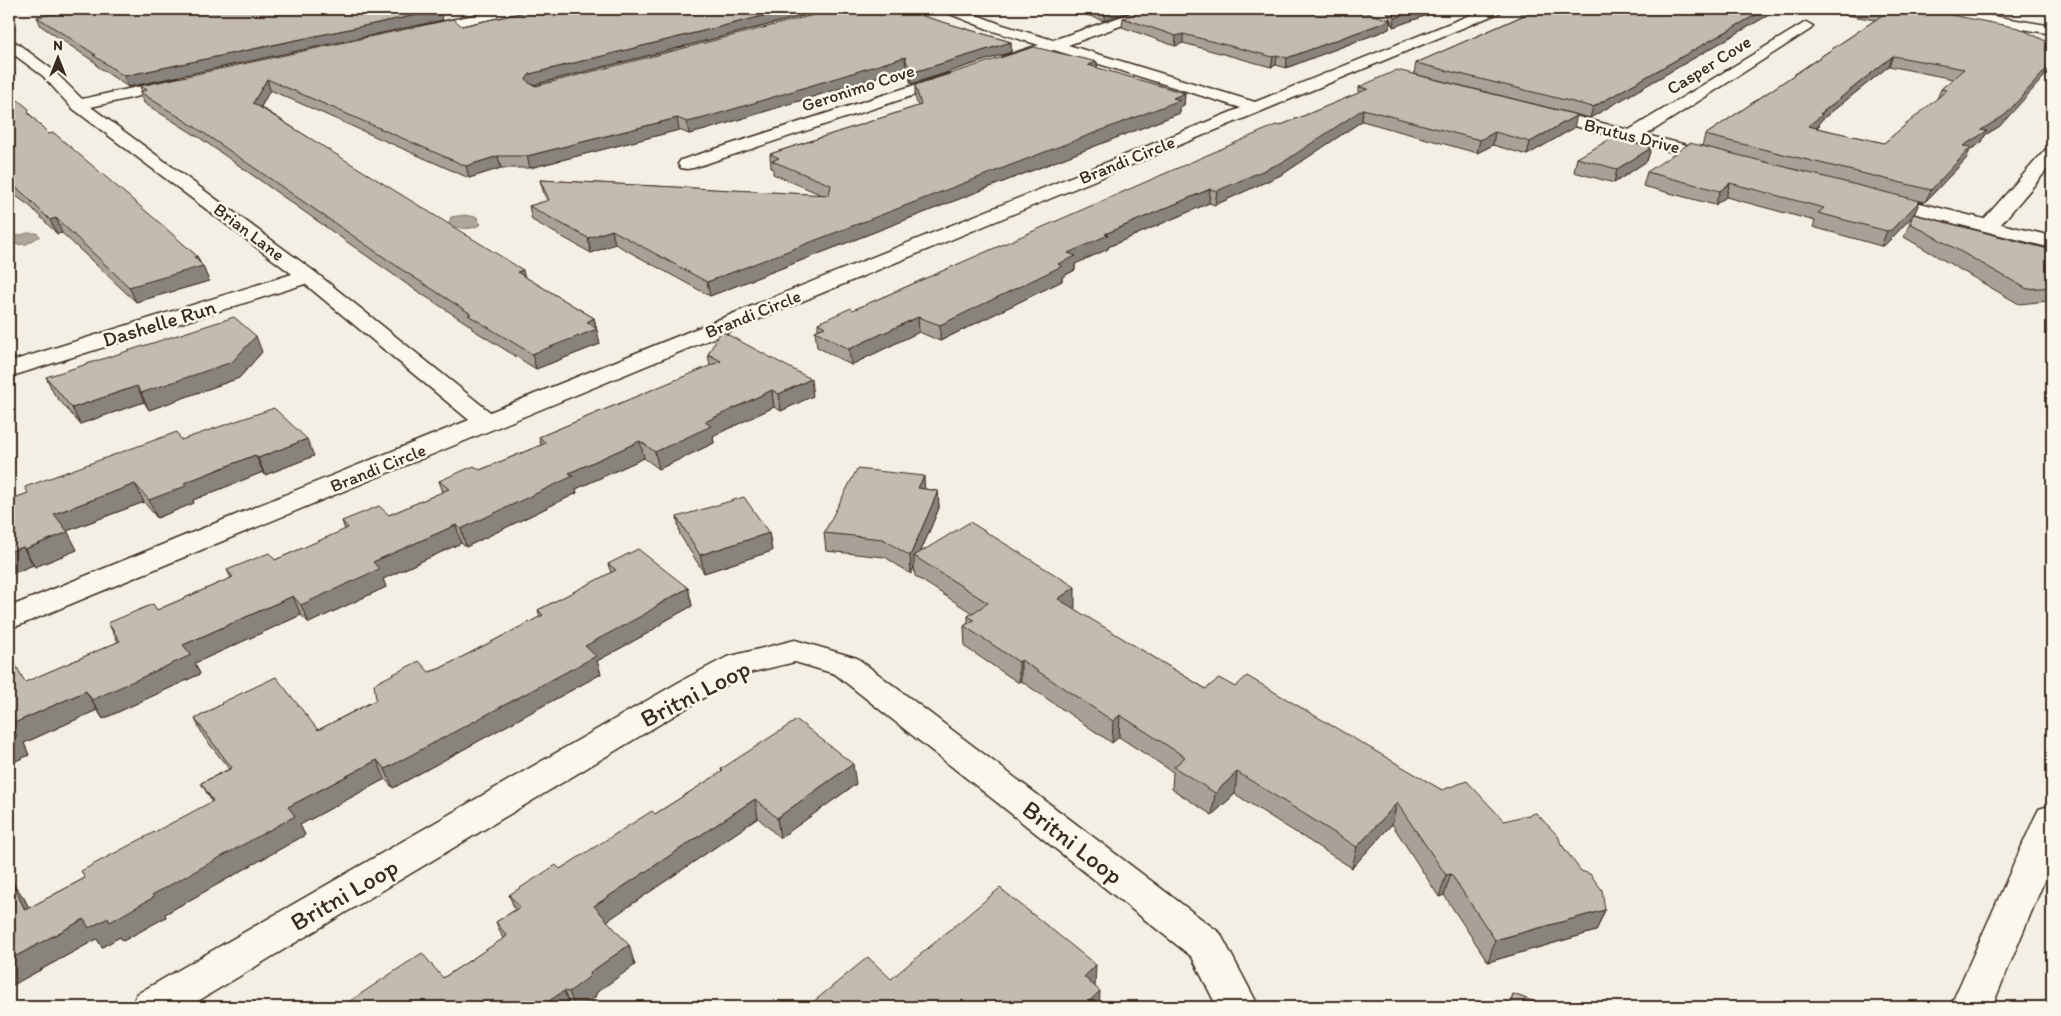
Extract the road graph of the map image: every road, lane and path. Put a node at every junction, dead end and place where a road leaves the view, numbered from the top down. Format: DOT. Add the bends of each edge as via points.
graph roads {
  1 [pos="520,9"];
  2 [pos="950,9"];
  3 [pos="1154,9"];
  4 [pos="1496,9"];
  5 [pos="1931,9"];
  6 [pos="476,13"];
  7 [pos="1806,26"];
  8 [pos="2052,30"];
  9 [pos="407,34"];
  10 [pos="1052,46"];
  11 [pos="12,50"];
  12 [pos="996,64"];
  13 [pos="1358,66"];
  14 [pos="968,73"];
  15 [pos="1386,73"];
  16 [pos="190,81"];
  17 [pos="78,105"];
  18 [pos="1519,107"];
  19 [pos="1256,108"];
  20 [pos="1632,136"];
  21 [pos="2052,153"];
  22 [pos="1729,160"];
  23 [pos="687,164"];
  24 [pos="1864,194"];
  25 [pos="1989,226"];
  26 [pos="2052,242"];
  27 [pos="308,276"];
  28 [pos="9,370"];
  29 [pos="488,423"];
  30 [pos="9,618"];
  31 [pos="2052,819"];
  32 [pos="152,1007"];
  33 [pos="1238,1007"];
  34 [pos="1971,1007"];
  1 -- 6 [label="street"];
  2 -- 10 [label="street"];
  3 -- 10 [label="street"];
  4 -- 13 [label="street, Brandi Circle"];
  5 -- 8 [label="street"];
  6 -- 9 [label="street"];
  7 -- 20 [label="street, Casper Cove"];
  10 -- 12 [label="street"];
  10 -- 19 [label="street"];
  11 -- 17 [label="street, Brian Lane" via="48,73"];
  13 -- 15 [label="street"];
  13 -- 19 [label="street, Brandi Circle"];
  14 -- 23 [label="street, Geronimo Cove"];
  16 -- 17 [label="street"];
  17 -- 27 [label="street, Brian Lane"];
  18 -- 20 [label="street, Brutus Drive"];
  19 -- 29 [label="street, Brandi Circle"];
  20 -- 22 [label="street, Brutus Drive"];
  21 -- 25 [label="street"];
  24 -- 25 [label="street"];
  25 -- 26 [label="street"];
  27 -- 28 [label="street, Dashelle Run"];
  27 -- 29 [label="street, Brian Lane"];
  29 -- 30 [label="street, Brandi Circle"];
  31 -- 34 [label="street"];
  32 -- 33 [label="street, Britni Loop" via="693,689 738,665 795,651 846,666 1206,945"];
}
